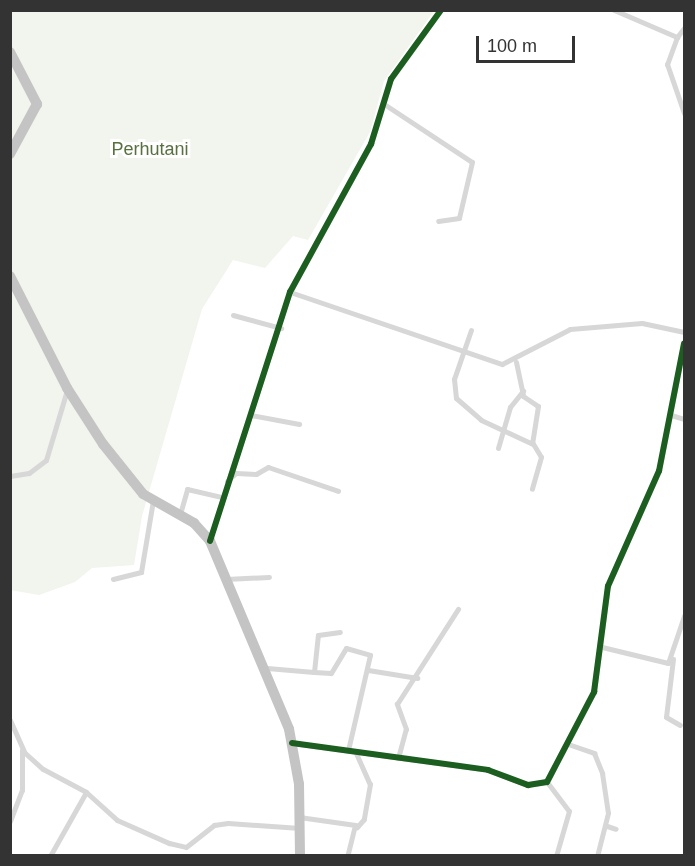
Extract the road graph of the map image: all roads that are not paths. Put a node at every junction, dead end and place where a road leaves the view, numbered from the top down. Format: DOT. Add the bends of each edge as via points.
graph roads {
  1 [pos="441,10"];
  2 [pos="614,10"];
  3 [pos="684,28"];
  4 [pos="677,37"];
  5 [pos="10,52"];
  6 [pos="384,104"];
  7 [pos="684,113"];
  8 [pos="10,154"];
  9 [pos="438,220"];
  10 [pos="10,276"];
  11 [pos="290,292"];
  12 [pos="233,315"];
  13 [pos="281,328"];
  14 [pos="471,330"];
  15 [pos="684,332"];
  16 [pos="684,343"];
  17 [pos="463,355"];
  18 [pos="516,362"];
  19 [pos="67,388"];
  20 [pos="523,391"];
  21 [pos="251,415"];
  22 [pos="671,415"];
  23 [pos="684,419"];
  24 [pos="299,424"];
  25 [pos="503,431"];
  26 [pos="532,444"];
  27 [pos="498,448"];
  28 [pos="10,476"];
  29 [pos="227,481"];
  30 [pos="532,489"];
  31 [pos="338,491"];
  32 [pos="223,497"];
  33 [pos="153,500"];
  34 [pos="180,514"];
  35 [pos="210,541"];
  36 [pos="269,577"];
  37 [pos="113,579"];
  38 [pos="223,579"];
  39 [pos="459,609"];
  40 [pos="684,616"];
  41 [pos="340,632"];
  42 [pos="602,647"];
  43 [pos="673,658"];
  44 [pos="267,668"];
  45 [pos="368,670"];
  46 [pos="314,672"];
  47 [pos="417,678"];
  48 [pos="10,720"];
  49 [pos="680,726"];
  50 [pos="292,743"];
  51 [pos="568,744"];
  52 [pos="22,749"];
  53 [pos="351,751"];
  54 [pos="398,758"];
  55 [pos="547,782"];
  56 [pos="86,792"];
  57 [pos="10,821"];
  58 [pos="300,822"];
  59 [pos="607,826"];
  60 [pos="357,827"];
  61 [pos="616,829"];
  62 [pos="50,855"];
  63 [pos="300,855"];
  64 [pos="347,855"];
  65 [pos="556,855"];
  66 [pos="597,855"];
  1 -- 6 [label="street" via="400,64"];
  2 -- 4 [label="street"];
  3 -- 4 [label="street"];
  4 -- 7 [label="street" via="667,64"];
  5 -- 8 [label="highway" via="37,104"];
  6 -- 9 [label="street" via="472,162 459,218"];
  6 -- 11 [label="street" via="371,144"];
  10 -- 19 [label="highway"];
  11 -- 13 [label="street"];
  11 -- 17 [label="street" via="323,300"];
  12 -- 13 [label="street"];
  13 -- 21 [label="street"];
  14 -- 17 [label="street"];
  15 -- 18 [label="street" via="642,323 570,329 552,335"];
  16 -- 22 [label="street"];
  17 -- 18 [label="street" via="502,364"];
  17 -- 25 [label="street" via="453,384 456,398"];
  18 -- 20 [label="street"];
  19 -- 28 [label="street" via="46,460 29,473"];
  19 -- 33 [label="highway" via="110,453"];
  20 -- 25 [label="street" via="513,400"];
  20 -- 26 [label="street" via="538,406"];
  21 -- 24 [label="street"];
  21 -- 29 [label="street"];
  22 -- 23 [label="street"];
  22 -- 42 [label="street" via="659,471 608,586"];
  25 -- 26 [label="street"];
  25 -- 27 [label="street"];
  26 -- 30 [label="street" via="541,458"];
  29 -- 31 [label="street" via="236,473 256,474 268,467"];
  29 -- 32 [label="street"];
  32 -- 34 [label="street" via="188,489"];
  32 -- 35 [label="street"];
  33 -- 34 [label="highway"];
  33 -- 37 [label="street" via="141,572"];
  34 -- 35 [label="highway"];
  35 -- 38 [label="highway"];
  36 -- 38 [label="street"];
  38 -- 44 [label="highway"];
  39 -- 47 [label="street"];
  40 -- 43 [label="street"];
  41 -- 46 [label="street" via="318,635"];
  42 -- 43 [label="street" via="660,663"];
  42 -- 51 [label="street" via="594,692"];
  43 -- 49 [label="street" via="666,717"];
  44 -- 46 [label="street"];
  44 -- 50 [label="highway"];
  45 -- 46 [label="street" via="370,655 349,647 340,652 331,673"];
  45 -- 47 [label="street"];
  45 -- 53 [label="street"];
  47 -- 54 [label="street" via="396,704 406,729"];
  48 -- 52 [label="street"];
  50 -- 53 [label="street"];
  50 -- 58 [label="highway"];
  51 -- 55 [label="street"];
  51 -- 59 [label="street" via="587,748 599,760 608,799"];
  52 -- 56 [label="street" via="43,769"];
  52 -- 57 [label="street" via="22,790"];
  53 -- 54 [label="street"];
  53 -- 60 [label="street" via="370,784 364,819"];
  54 -- 55 [label="street" via="488,770 528,785"];
  55 -- 65 [label="street" via="569,811"];
  56 -- 58 [label="street" via="117,820 178,846 194,844 207,830 228,823"];
  56 -- 62 [label="street"];
  58 -- 60 [label="street"];
  58 -- 63 [label="highway"];
  59 -- 61 [label="street"];
  59 -- 66 [label="street"];
  60 -- 64 [label="street"];
}
